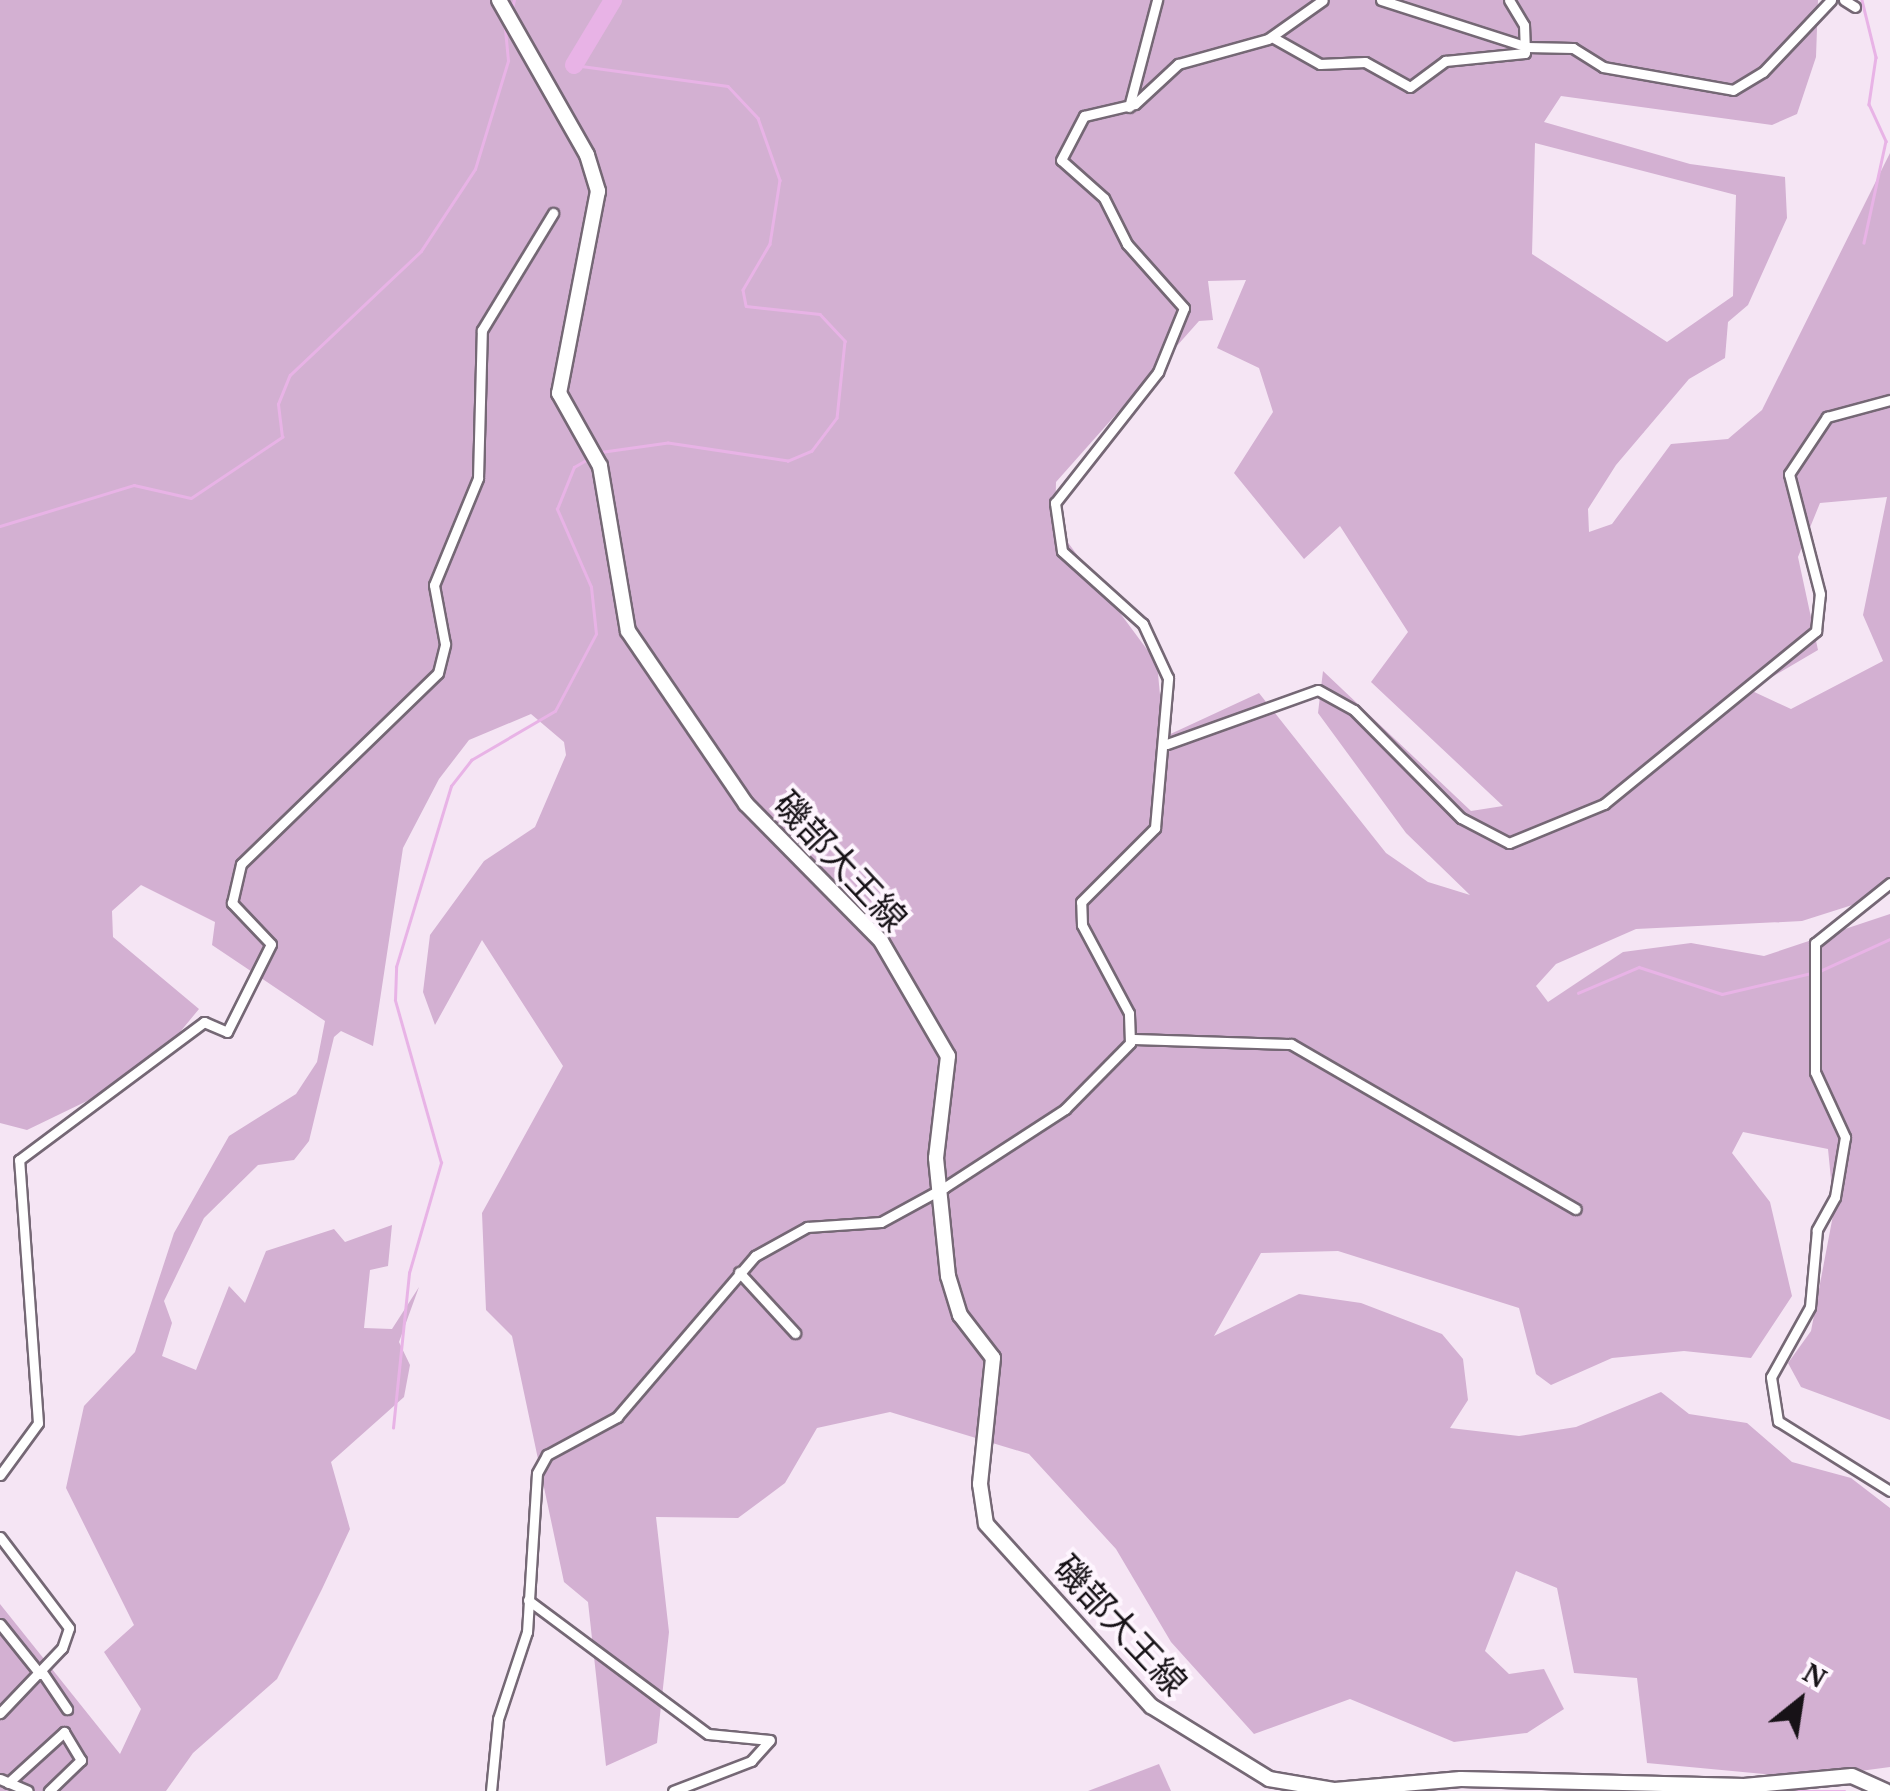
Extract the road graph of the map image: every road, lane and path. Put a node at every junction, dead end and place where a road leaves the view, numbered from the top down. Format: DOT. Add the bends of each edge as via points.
graph roads {
  1 [pos="1157,0"];
  2 [pos="1323,0"];
  3 [pos="1381,0"];
  4 [pos="1509,0"];
  5 [pos="1832,0"];
  6 [pos="1844,0"];
  7 [pos="1855,7"];
  8 [pos="504,10"];
  9 [pos="1272,37"];
  10 [pos="1528,47"];
  11 [pos="1129,106"];
  12 [pos="554,212"];
  13 [pos="1890,400"];
  14 [pos="1167,744"];
  15 [pos="1890,884"];
  16 [pos="1131,1039"];
  17 [pos="944,1187"];
  18 [pos="1576,1209"];
  19 [pos="739,1272"];
  20 [pos="795,1333"];
  21 [pos="0,1475"];
  22 [pos="1890,1491"];
  23 [pos="0,1538"];
  24 [pos="528,1600"];
  25 [pos="2,1630"];
  26 [pos="41,1673"];
  27 [pos="67,1710"];
  28 [pos="0,1713"];
  29 [pos="4,1781"];
  30 [pos="28,1791"];
  31 [pos="50,1791"];
  32 [pos="490,1791"];
  33 [pos="673,1791"];
  34 [pos="1886,1791"];
  1 -- 11 [label="street"];
  2 -- 9 [label="street"];
  3 -- 10 [label="street"];
  4 -- 10 [label="street"];
  5 -- 10 [label="street" via="1763,72 1733,90 1603,66 1573,48"];
  6 -- 7 [label="street"];
  8 -- 17 [label="main road, 磯部大王線" via="587,155 598,192 559,392 595,454 634,646 746,804 881,941 948,1056 936,1158"];
  9 -- 10 [label="street" via="1326,66 1372,64 1406,86 1444,61 1514,58"];
  9 -- 11 [label="street" via="1178,64"];
  11 -- 14 [label="street" via="1084,116 1061,160 1104,198 1138,259 1176,295 1182,325 1158,372 1066,479 1054,517 1062,550 1161,650"];
  12 -- 21 [label="street" via="482,330 478,478 434,586 446,644 438,673 234,876 232,903 271,944 227,1032 204,1022 19,1160 38,1423"];
  13 -- 14 [label="street" via="1827,417 1789,474 1820,594 1816,632 1604,804 1509,842 1461,818 1354,710 1318,690"];
  14 -- 16 [label="street" via="1155,828 1081,902 1082,925 1130,1013"];
  15 -- 22 [label="street" via="1814,944 1815,1072 1846,1137 1834,1197 1816,1230 1810,1306 1772,1377 1778,1420"];
  16 -- 17 [label="street" via="1065,1109"];
  16 -- 18 [label="street" via="1291,1044"];
  17 -- 19 [label="street" via="880,1222 807,1227"];
  17 -- 34 [label="main road, 磯部大王線" via="948,1276 960,1314 993,1358 980,1484 986,1524 1166,1718 1269,1778 1335,1790 1461,1779 1744,1786 1852,1776"];
  19 -- 20 [label="street"];
  19 -- 24 [label="street" via="617,1417 547,1455 537,1473"];
  23 -- 26 [label="street" via="69,1628"];
  24 -- 32 [label="street"];
  24 -- 33 [label="street" via="708,1734 770,1740 752,1761"];
  25 -- 26 [label="street"];
  26 -- 27 [label="street"];
  26 -- 28 [label="street"];
  29 -- 30 [label="street"];
  29 -- 31 [label="street" via="64,1732 81,1760"];
}
